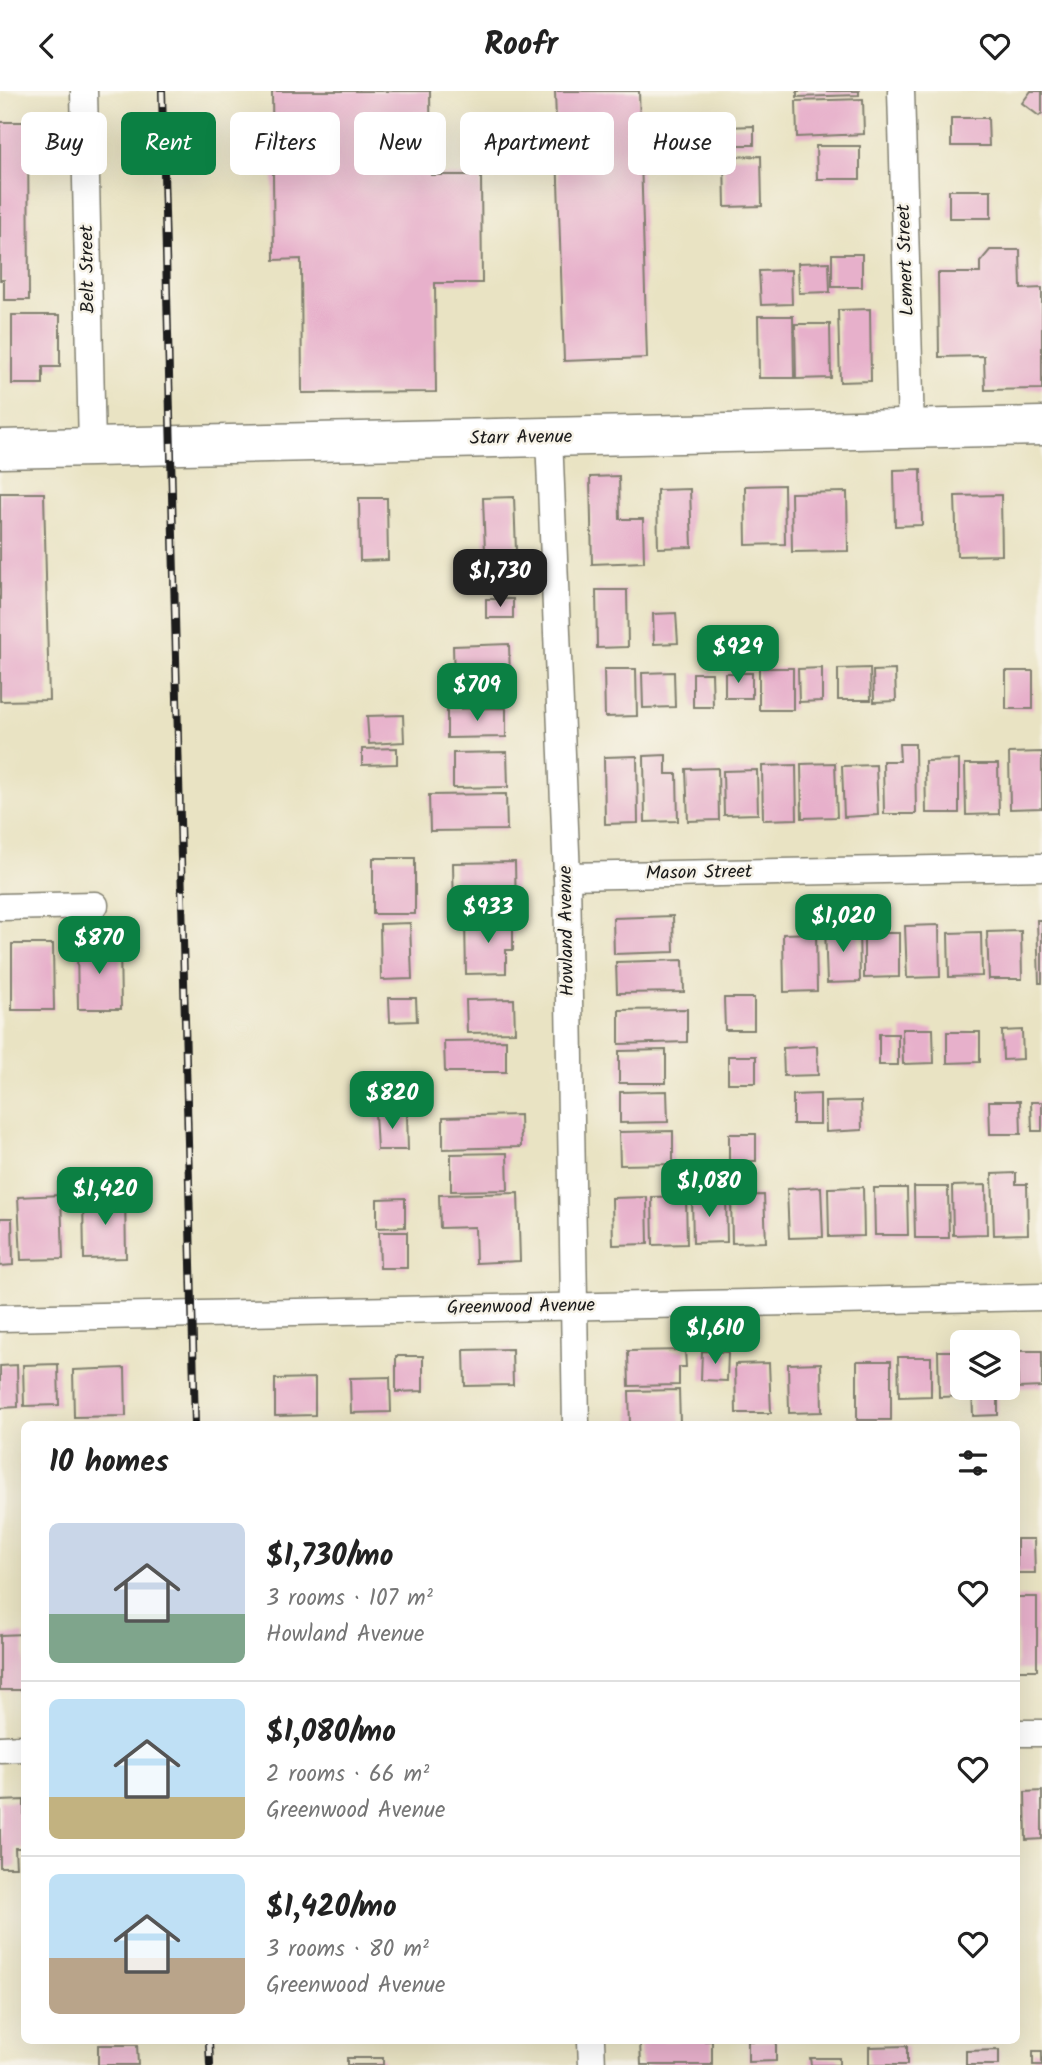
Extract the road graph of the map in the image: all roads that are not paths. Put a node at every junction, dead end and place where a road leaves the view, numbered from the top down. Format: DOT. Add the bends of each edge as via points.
graph roads {
  1 [pos="84,91"];
  2 [pos="901,91"];
  3 [pos="1042,426"];
  4 [pos="911,429"];
  5 [pos="549,437"];
  6 [pos="92,447"];
  7 [pos="0,449"];
  8 [pos="1042,867"];
  9 [pos="566,876"];
  10 [pos="95,905"];
  11 [pos="0,907"];
  12 [pos="1042,1297"];
  13 [pos="573,1306"];
  14 [pos="0,1318"];
  15 [pos="576,1421"];
  16 [pos="1020,1733"];
  17 [pos="1042,1733"];
  18 [pos="21,1748"];
  19 [pos="0,1749"];
  20 [pos="591,2044"];
  21 [pos="592,2065"];
  1 -- 6 [label="street, Belt Street"];
  2 -- 4 [label="street, Lemert Street"];
  3 -- 4 [label="main road, Starr Avenue"];
  4 -- 5 [label="main road, Starr Avenue"];
  5 -- 6 [label="main road, Starr Avenue"];
  5 -- 9 [label="street, Howland Avenue"];
  6 -- 7 [label="main road, Starr Avenue"];
  8 -- 9 [label="street, Mason Street"];
  9 -- 13 [label="street, Howland Avenue"];
  10 -- 11 [label="street"];
  12 -- 13 [label="street, Greenwood Avenue"];
  13 -- 14 [label="street, Greenwood Avenue"];
  13 -- 15 [label="street, Howland Avenue"];
  16 -- 17 [label="street"];
  18 -- 19 [label="street"];
  20 -- 21 [label="street"];
}
